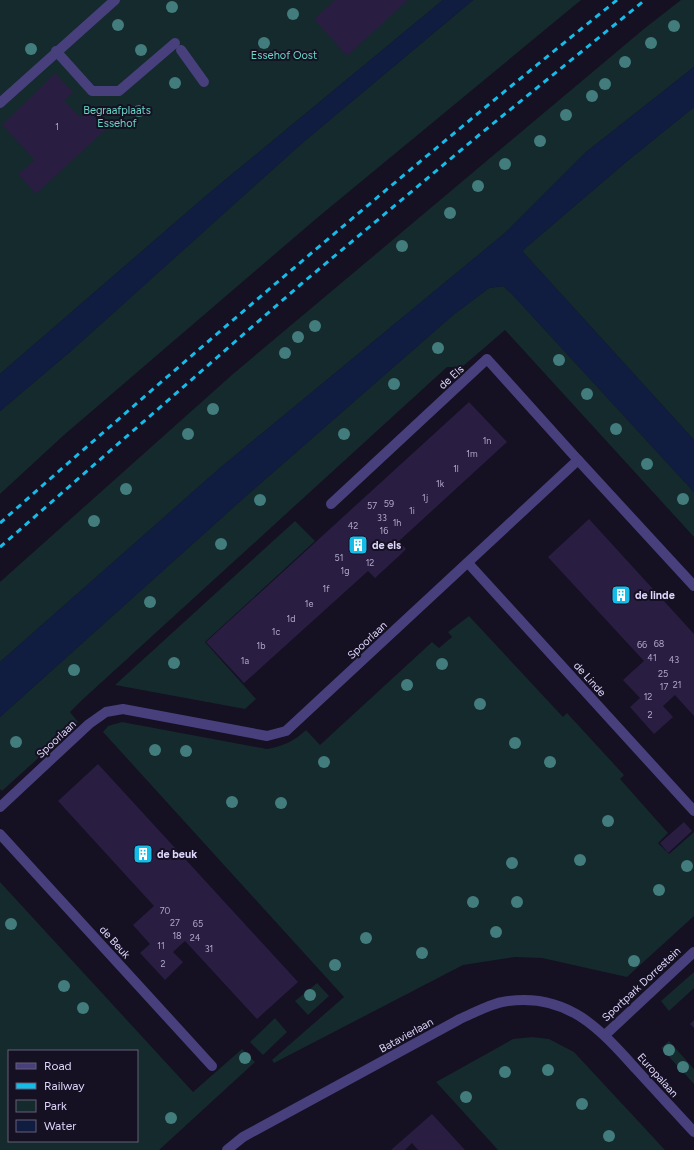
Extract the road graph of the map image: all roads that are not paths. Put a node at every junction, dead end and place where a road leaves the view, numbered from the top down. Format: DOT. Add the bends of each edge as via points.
graph roads {
  1 [pos="116,0"];
  2 [pos="56,51"];
  3 [pos="204,82"];
  4 [pos="0,103"];
  5 [pos="578,460"];
  6 [pos="331,504"];
  7 [pos="468,563"];
  8 [pos="694,586"];
  9 [pos="0,807"];
  10 [pos="694,811"];
  11 [pos="0,834"];
  12 [pos="694,952"];
  13 [pos="605,1035"];
  14 [pos="212,1066"];
  15 [pos="694,1132"];
  16 [pos="226,1150"];
  1 -- 2 [label="street"];
  2 -- 3 [label="street" via="92,91 119,90 178,46"];
  2 -- 4 [label="street"];
  5 -- 6 [label="street, de Els" via="487,359"];
  5 -- 7 [label="street, Spoorlaan"];
  5 -- 8 [label="street"];
  7 -- 9 [label="street, Spoorlaan" via="286,731 267,736 123,709 106,712 89,724"];
  7 -- 10 [label="street, de Linde"];
  11 -- 14 [label="street, de Beuk"];
  12 -- 13 [label="street, Sportpark Dorrestein"];
  13 -- 15 [label="street, Europalaan"];
  13 -- 16 [label="street, Batavierlaan" via="582,1016 554,1004 524,1000 491,1004 243,1137"];
}
